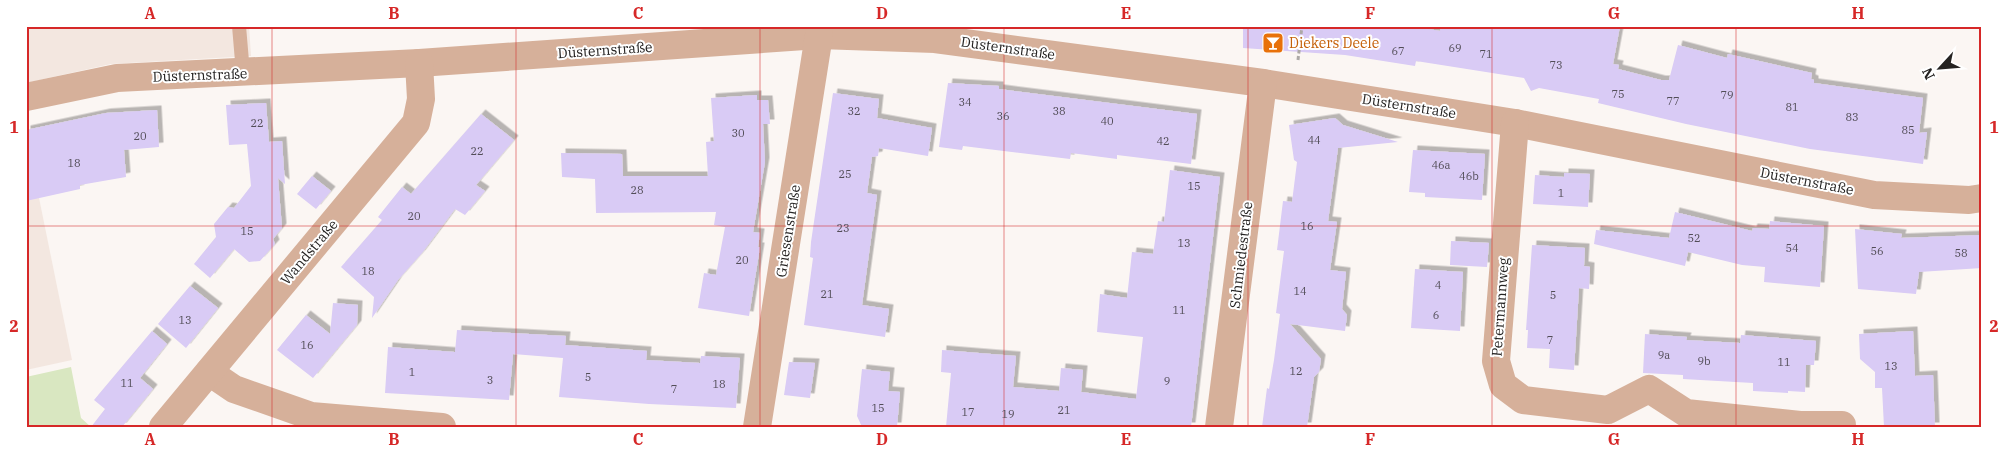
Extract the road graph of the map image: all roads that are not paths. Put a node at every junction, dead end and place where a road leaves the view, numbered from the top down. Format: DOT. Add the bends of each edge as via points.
graph roads {
  1 [pos="239,26"];
  2 [pos="934,32"];
  3 [pos="818,35"];
  4 [pos="419,63"];
  5 [pos="243,73"];
  6 [pos="1262,82"];
  7 [pos="26,97"];
  8 [pos="1515,123"];
  9 [pos="1982,198"];
  10 [pos="209,372"];
  11 [pos="1800,426"];
  12 [pos="163,427"];
  13 [pos="442,427"];
  14 [pos="757,427"];
  15 [pos="1219,427"];
  16 [pos="1842,427"];
  1 -- 5 [label="lane"];
  2 -- 3 [label="street, Düsternstraße"];
  2 -- 6 [label="street, Düsternstraße"];
  3 -- 4 [label="street, Düsternstraße"];
  3 -- 14 [label="street, Griesenstraße"];
  4 -- 5 [label="street, Düsternstraße"];
  4 -- 10 [label="street, Wandstraße" via="421,99 416,123"];
  5 -- 7 [label="street, Düsternstraße" via="117,78"];
  6 -- 8 [label="street, Düsternstraße"];
  6 -- 15 [label="street, Schmiedestraße"];
  8 -- 9 [label="street, Düsternstraße" via="1874,195"];
  8 -- 11 [label="street, Petermannweg" via="1496,361 1503,385 1523,400 1608,410 1649,388 1686,413"];
  10 -- 12 [label="street, Wandstraße"];
  10 -- 13 [label="street" via="234,389 311,416"];
  11 -- 16 [label="street, Petermannweg"];
}
